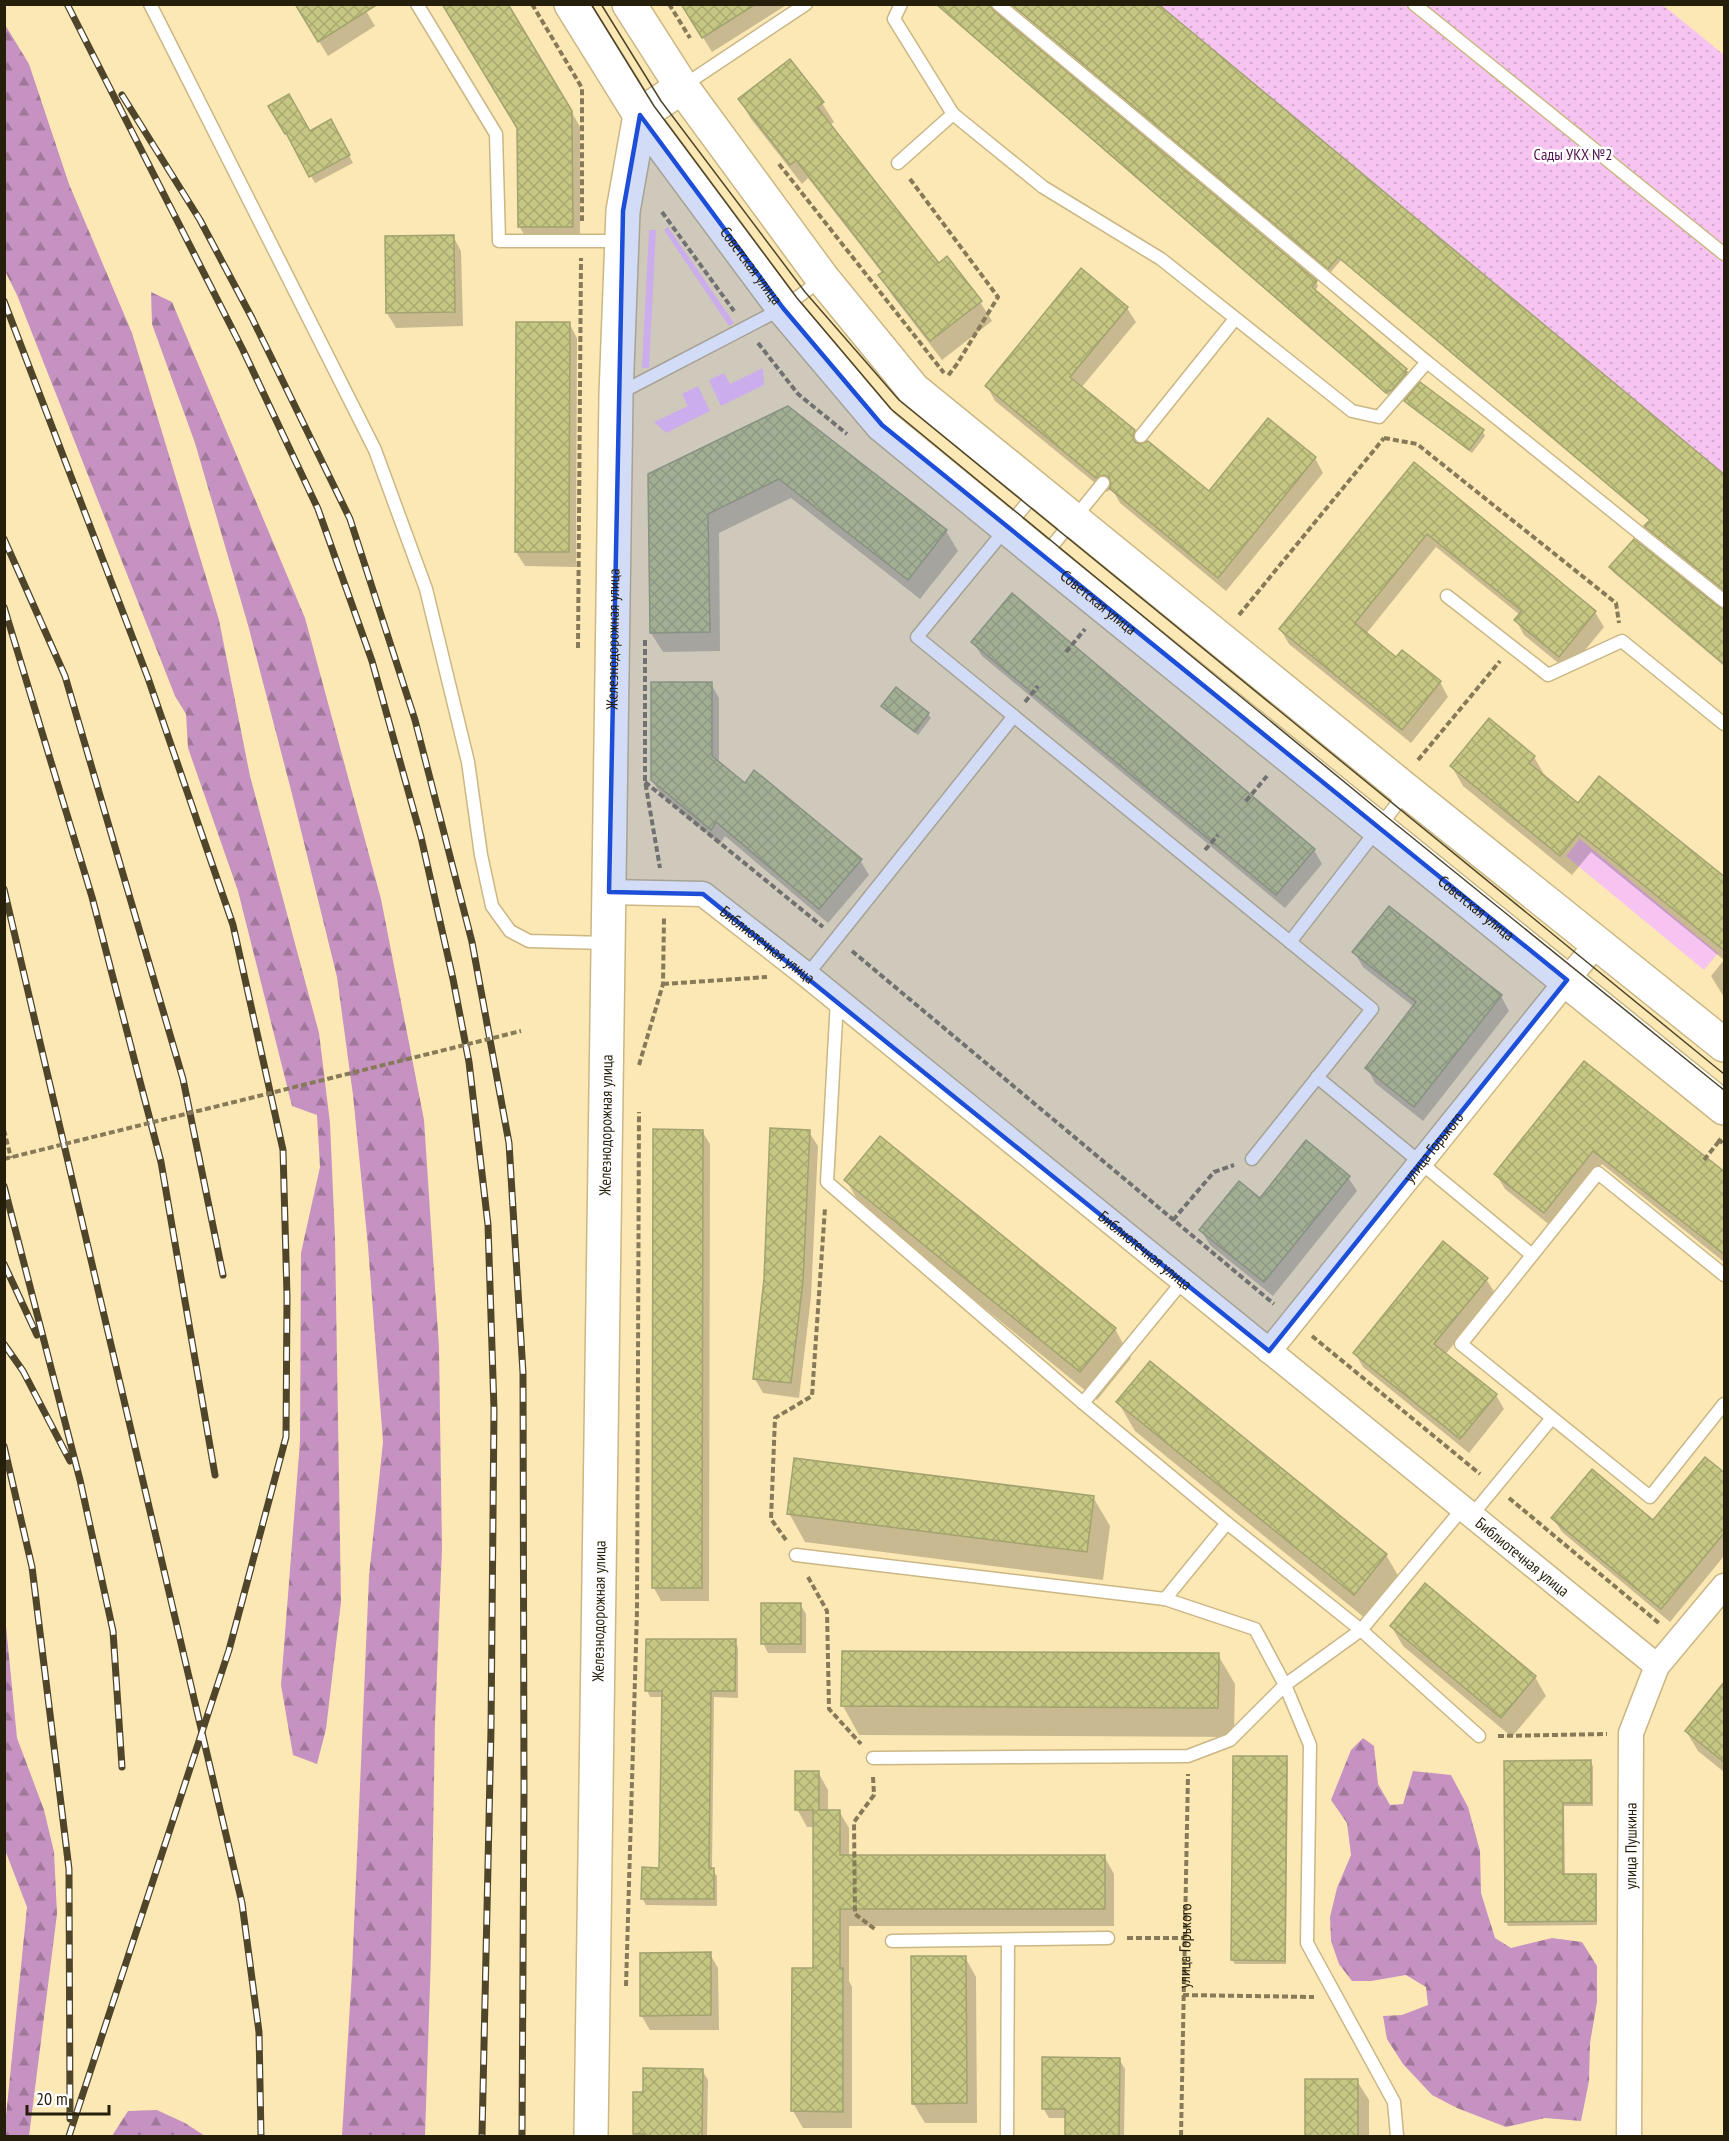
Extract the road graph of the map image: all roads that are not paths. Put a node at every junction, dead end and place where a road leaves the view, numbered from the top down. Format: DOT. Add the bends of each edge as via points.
graph roads {
  1 [pos="150,4"];
  2 [pos="417,4"];
  3 [pos="571,4"];
  4 [pos="629,4"];
  5 [pos="806,4"];
  6 [pos="901,4"];
  7 [pos="998,4"];
  8 [pos="1414,4"];
  9 [pos="682,87"];
  10 [pos="953,114"];
  11 [pos="640,115"];
  12 [pos="898,164"];
  13 [pos="622,242"];
  14 [pos="1725,254"];
  15 [pos="822,279"];
  16 [pos="783,308"];
  17 [pos="1235,319"];
  18 [pos="1427,362"];
  19 [pos="616,395"];
  20 [pos="1141,436"];
  21 [pos="1103,483"];
  22 [pos="1038,490"];
  23 [pos="1074,519"];
  24 [pos="1007,528"];
  25 [pos="1043,557"];
  26 [pos="1447,596"];
  27 [pos="1725,601"];
  28 [pos="1014,716"];
  29 [pos="1725,724"];
  30 [pos="1417,779"];
  31 [pos="1379,828"];
  32 [pos="609,892"];
  33 [pos="1290,942"];
  34 [pos="1597,943"];
  35 [pos="608,944"];
  36 [pos="807,975"];
  37 [pos="1567,980"];
  38 [pos="837,999"];
  39 [pos="1725,1045"];
  40 [pos="1317,1077"];
  41 [pos="1725,1108"];
  42 [pos="1252,1159"];
  43 [pos="1420,1162"];
  44 [pos="1532,1255"];
  45 [pos="1725,1275"];
  46 [pos="1183,1281"];
  47 [pos="1269,1351"];
  48 [pos="1083,1403"];
  49 [pos="1722,1412"];
  50 [pos="1552,1418"];
  51 [pos="1468,1512"];
  52 [pos="1227,1522"];
  53 [pos="796,1555"];
  54 [pos="1725,1586"];
  55 [pos="1165,1599"];
  56 [pos="1361,1630"];
  57 [pos="1657,1666"];
  58 [pos="1285,1686"];
  59 [pos="1479,1736"];
  60 [pos="873,1758"];
  61 [pos="1108,1938"];
  62 [pos="1008,1940"];
  63 [pos="892,1941"];
  64 [pos="591,2136"];
  65 [pos="1007,2136"];
  66 [pos="1397,2136"];
  67 [pos="1629,2136"];
  1 -- 35 [label="lane" via="375,450 426,589 468,762 492,906 510,931 529,941"];
  2 -- 13 [label="lane" via="496,134 498,241"];
  3 -- 11 [label="main road, Советская улица"];
  4 -- 9 [label="main road"];
  5 -- 9 [label="lane"];
  6 -- 10 [label="lane" via="894,19"];
  7 -- 18 [label="lane"];
  8 -- 14 [label="lane"];
  9 -- 11 [label="main road"];
  9 -- 15 [label="main road"];
  10 -- 12 [label="lane"];
  10 -- 17 [label="lane" via="1043,187 1161,259"];
  11 -- 13 [label="main road, Железнодорожная улица" via="623,211"];
  11 -- 16 [label="main road, Советская улица"];
  13 -- 19 [label="main road, Железнодорожная улица"];
  15 -- 16 [label="lane"];
  15 -- 22 [label="main road" via="913,389"];
  16 -- 19 [label="lane"];
  16 -- 24 [label="main road, Советская улица" via="882,425"];
  17 -- 18 [label="lane" via="1352,411 1379,417"];
  17 -- 20 [label="lane"];
  18 -- 27 [label="lane"];
  19 -- 32 [label="main road, Железнодорожная улица"];
  21 -- 23 [label="lane"];
  22 -- 23 [label="main road"];
  22 -- 24 [label="lane"];
  23 -- 25 [label="lane"];
  23 -- 30 [label="main road"];
  24 -- 25 [label="main road, Советская улица"];
  24 -- 28 [label="lane" via="917,637"];
  25 -- 31 [label="main road, Советская улица"];
  26 -- 29 [label="lane" via="1548,675 1622,641"];
  28 -- 33 [label="lane"];
  28 -- 36 [label="lane"];
  30 -- 31 [label="lane"];
  30 -- 34 [label="main road"];
  31 -- 33 [label="lane"];
  31 -- 37 [label="main road, Советская улица"];
  32 -- 35 [label="main road, Железнодорожная улица"];
  32 -- 36 [label="street, Библиотечная улица" via="703,894"];
  33 -- 40 [label="lane" via="1372,1009"];
  34 -- 37 [label="street, улица Горького"];
  34 -- 39 [label="main road"];
  35 -- 64 [label="main road, Железнодорожная улица"];
  36 -- 38 [label="street, Библиотечная улица"];
  37 -- 41 [label="main road, Советская улица"];
  37 -- 43 [label="street, улица Горького"];
  38 -- 46 [label="street, Библиотечная улица"];
  38 -- 48 [label="lane" via="827,1182"];
  40 -- 42 [label="lane"];
  40 -- 43 [label="lane"];
  43 -- 44 [label="lane"];
  43 -- 47 [label="street, улица Горького"];
  44 -- 45 [label="lane" via="1598,1173"];
  44 -- 50 [label="lane" via="1461,1344"];
  46 -- 47 [label="street, Библиотечная улица"];
  46 -- 48 [label="lane"];
  47 -- 51 [label="street, Библиотечная улица"];
  48 -- 52 [label="lane"];
  49 -- 50 [label="lane" via="1650,1497"];
  50 -- 51 [label="lane" via="1495,1487"];
  51 -- 56 [label="lane"];
  51 -- 57 [label="street, Библиотечная улица"];
  52 -- 55 [label="lane"];
  52 -- 56 [label="lane"];
  53 -- 55 [label="lane"];
  54 -- 57 [label="street, улица Пушкина"];
  55 -- 58 [label="lane" via="1255,1629"];
  56 -- 58 [label="lane"];
  56 -- 59 [label="lane"];
  57 -- 67 [label="street, улица Пушкина" via="1631,1733"];
  58 -- 60 [label="lane" via="1230,1740 1188,1756"];
  58 -- 66 [label="lane" via="1310,1745 1307,1943 1394,2102"];
  61 -- 62 [label="lane"];
  62 -- 63 [label="lane"];
  62 -- 65 [label="lane"];
}
